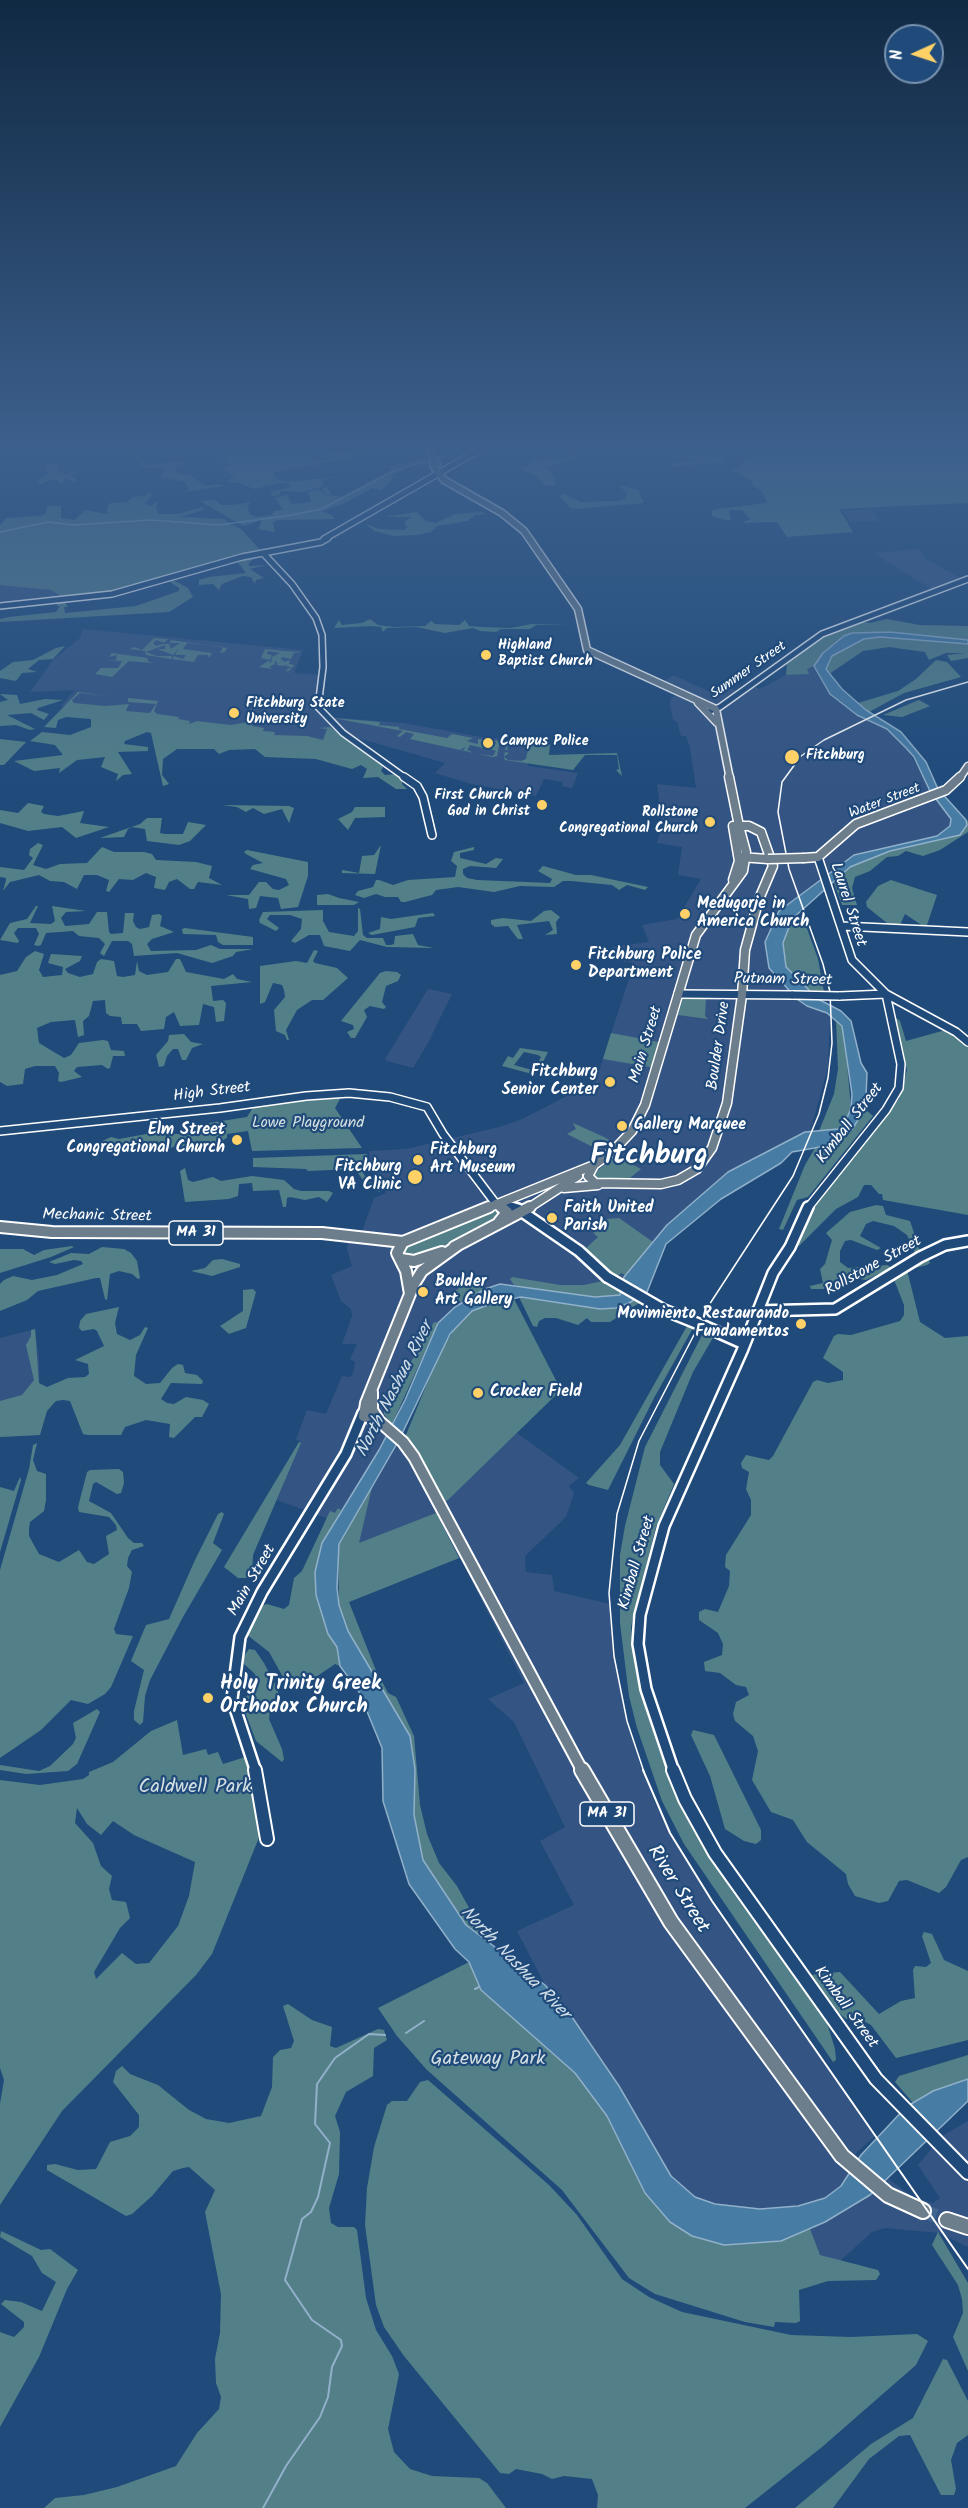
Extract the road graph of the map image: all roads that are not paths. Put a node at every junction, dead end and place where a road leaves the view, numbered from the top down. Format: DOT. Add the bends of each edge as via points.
graph roads {
  1 [pos="214,566"];
  2 [pos="275,566"];
  3 [pos="548,566"];
  4 [pos="968,579"];
  5 [pos="0,606"];
  6 [pos="689,696"];
  7 [pos="716,709"];
  8 [pos="708,712"];
  9 [pos="717,723"];
  10 [pos="968,766"];
  11 [pos="730,788"];
  12 [pos="736,810"];
  13 [pos="736,826"];
  14 [pos="760,832"];
  15 [pos="432,835"];
  16 [pos="742,835"];
  17 [pos="746,849"];
  18 [pos="742,857"];
  19 [pos="818,857"];
  20 [pos="766,859"];
  21 [pos="743,871"];
  22 [pos="733,882"];
  23 [pos="842,926"];
  24 [pos="968,932"];
  25 [pos="678,994"];
  26 [pos="886,994"];
  27 [pos="742,995"];
  28 [pos="968,1042"];
  29 [pos="0,1131"];
  30 [pos="591,1166"];
  31 [pos="572,1180"];
  32 [pos="604,1185"];
  33 [pos="554,1187"];
  34 [pos="496,1204"];
  35 [pos="523,1212"];
  36 [pos="495,1226"];
  37 [pos="0,1227"];
  38 [pos="374,1239"];
  39 [pos="968,1241"];
  40 [pos="404,1242"];
  41 [pos="458,1245"];
  42 [pos="397,1254"];
  43 [pos="410,1294"];
  44 [pos="757,1311"];
  45 [pos="746,1340"];
  46 [pos="371,1417"];
  47 [pos="267,1839"];
  48 [pos="933,2139"];
  49 [pos="968,2174"];
  50 [pos="923,2211"];
  51 [pos="947,2220"];
  52 [pos="968,2227"];
  1 -- 5 [label="main road" via="112,594"];
  2 -- 15 [label="main road" via="316,618 322,635 318,706 343,733 417,786"];
  3 -- 6 [label="main road" via="578,609 587,650"];
  4 -- 7 [label="main road, Summer Street" via="816,637"];
  6 -- 7 [label="main road"];
  6 -- 8 [label="main road, Main Street"];
  7 -- 8 [label="main road, Summer Street"];
  7 -- 9 [label="main road, Main Street"];
  8 -- 9 [label="main road, Main Street"];
  9 -- 11 [label="main road, Main Street"];
  10 -- 19 [label="main road, Water Street" via="942,792 850,827"];
  11 -- 12 [label="main road, Main Street"];
  11 -- 13 [label="main road, Main Street" via="728,795"];
  12 -- 13 [label="main road, Main Street"];
  12 -- 14 [label="main road, Boulder Drive" via="741,819 756,825"];
  13 -- 14 [label="main road"];
  13 -- 16 [label="main road, Main Street"];
  13 -- 18 [label="main road, Main Street"];
  14 -- 16 [label="main road" via="748,829"];
  14 -- 27 [label="main road, Boulder Drive" via="773,866 745,950"];
  16 -- 17 [label="main road, Main Street"];
  17 -- 18 [label="main road, Main Street"];
  17 -- 20 [label="main road"];
  18 -- 20 [label="main road"];
  18 -- 21 [label="main road, Main Street"];
  18 -- 22 [label="main road, Main Street"];
  19 -- 20 [label="main road, bridge"];
  19 -- 23 [label="main road, Laurel Street"];
  20 -- 21 [label="main road"];
  21 -- 22 [label="main road, Main Street"];
  22 -- 25 [label="main road, Main Street" via="696,935"];
  23 -- 24 [label="main road"];
  23 -- 26 [label="main road, Laurel Street" via="850,958"];
  25 -- 27 [label="main road, Putnam Street"];
  25 -- 30 [label="main road, Main Street" via="638,1122 618,1148"];
  26 -- 27 [label="main road, Putnam Street, bridge"];
  26 -- 28 [label="main road, Laurel Street"];
  26 -- 44 [label="main road, Kimball Street" via="901,1064 899,1088 886,1110 806,1208"];
  27 -- 32 [label="main road, Boulder Drive" via="727,1103 704,1161 686,1176 666,1184"];
  29 -- 34 [label="main road, High Street" via="312,1095 384,1095 427,1107"];
  30 -- 31 [label="main road, Main Street"];
  30 -- 32 [label="main road" via="589,1179"];
  30 -- 33 [label="main road, Main Street"];
  31 -- 32 [label="main road, Main Street"];
  31 -- 33 [label="main road, Main Street"];
  32 -- 33 [label="main road, Main Street"];
  33 -- 34 [label="main road, Main Street"];
  33 -- 35 [label="main road, Main Street"];
  34 -- 35 [label="main road"];
  34 -- 36 [label="main road" via="507,1213"];
  34 -- 40 [label="main road, Main Street"];
  35 -- 36 [label="main road, Main Street"];
  35 -- 45 [label="main road, bridge" via="579,1251 607,1277 664,1310"];
  36 -- 41 [label="main road, Main Street"];
  37 -- 38 [label="main road, Mechanic Street / MA 31" via="59,1232 322,1233"];
  38 -- 40 [label="main road, Mechanic Street"];
  38 -- 42 [label="main road, Mechanic Street / MA 31"];
  39 -- 44 [label="main road, Rollstone Street" via="945,1245 920,1257 835,1309"];
  40 -- 42 [label="main road"];
  41 -- 42 [label="main road, Main Street" via="419,1260"];
  41 -- 43 [label="main road, Main Street" via="422,1271"];
  42 -- 43 [label="main road" via="408,1275"];
  43 -- 46 [label="main road, Main Street" via="372,1392"];
  44 -- 45 [label="main road, Kimball Street"];
  45 -- 48 [label="main road, Kimball Street" via="662,1532 640,1615 642,1670 667,1758 706,1839 876,2079"];
  46 -- 47 [label="main road, Main Street" via="258,1599 240,1637 232,1699 252,1755"];
  46 -- 50 [label="main road, River Street / MA 31" via="403,1442 440,1504 574,1758 671,1922 848,2163 900,2203"];
  48 -- 49 [label="main road, Kimball Street"];
  51 -- 52 [label="main road"];
}
